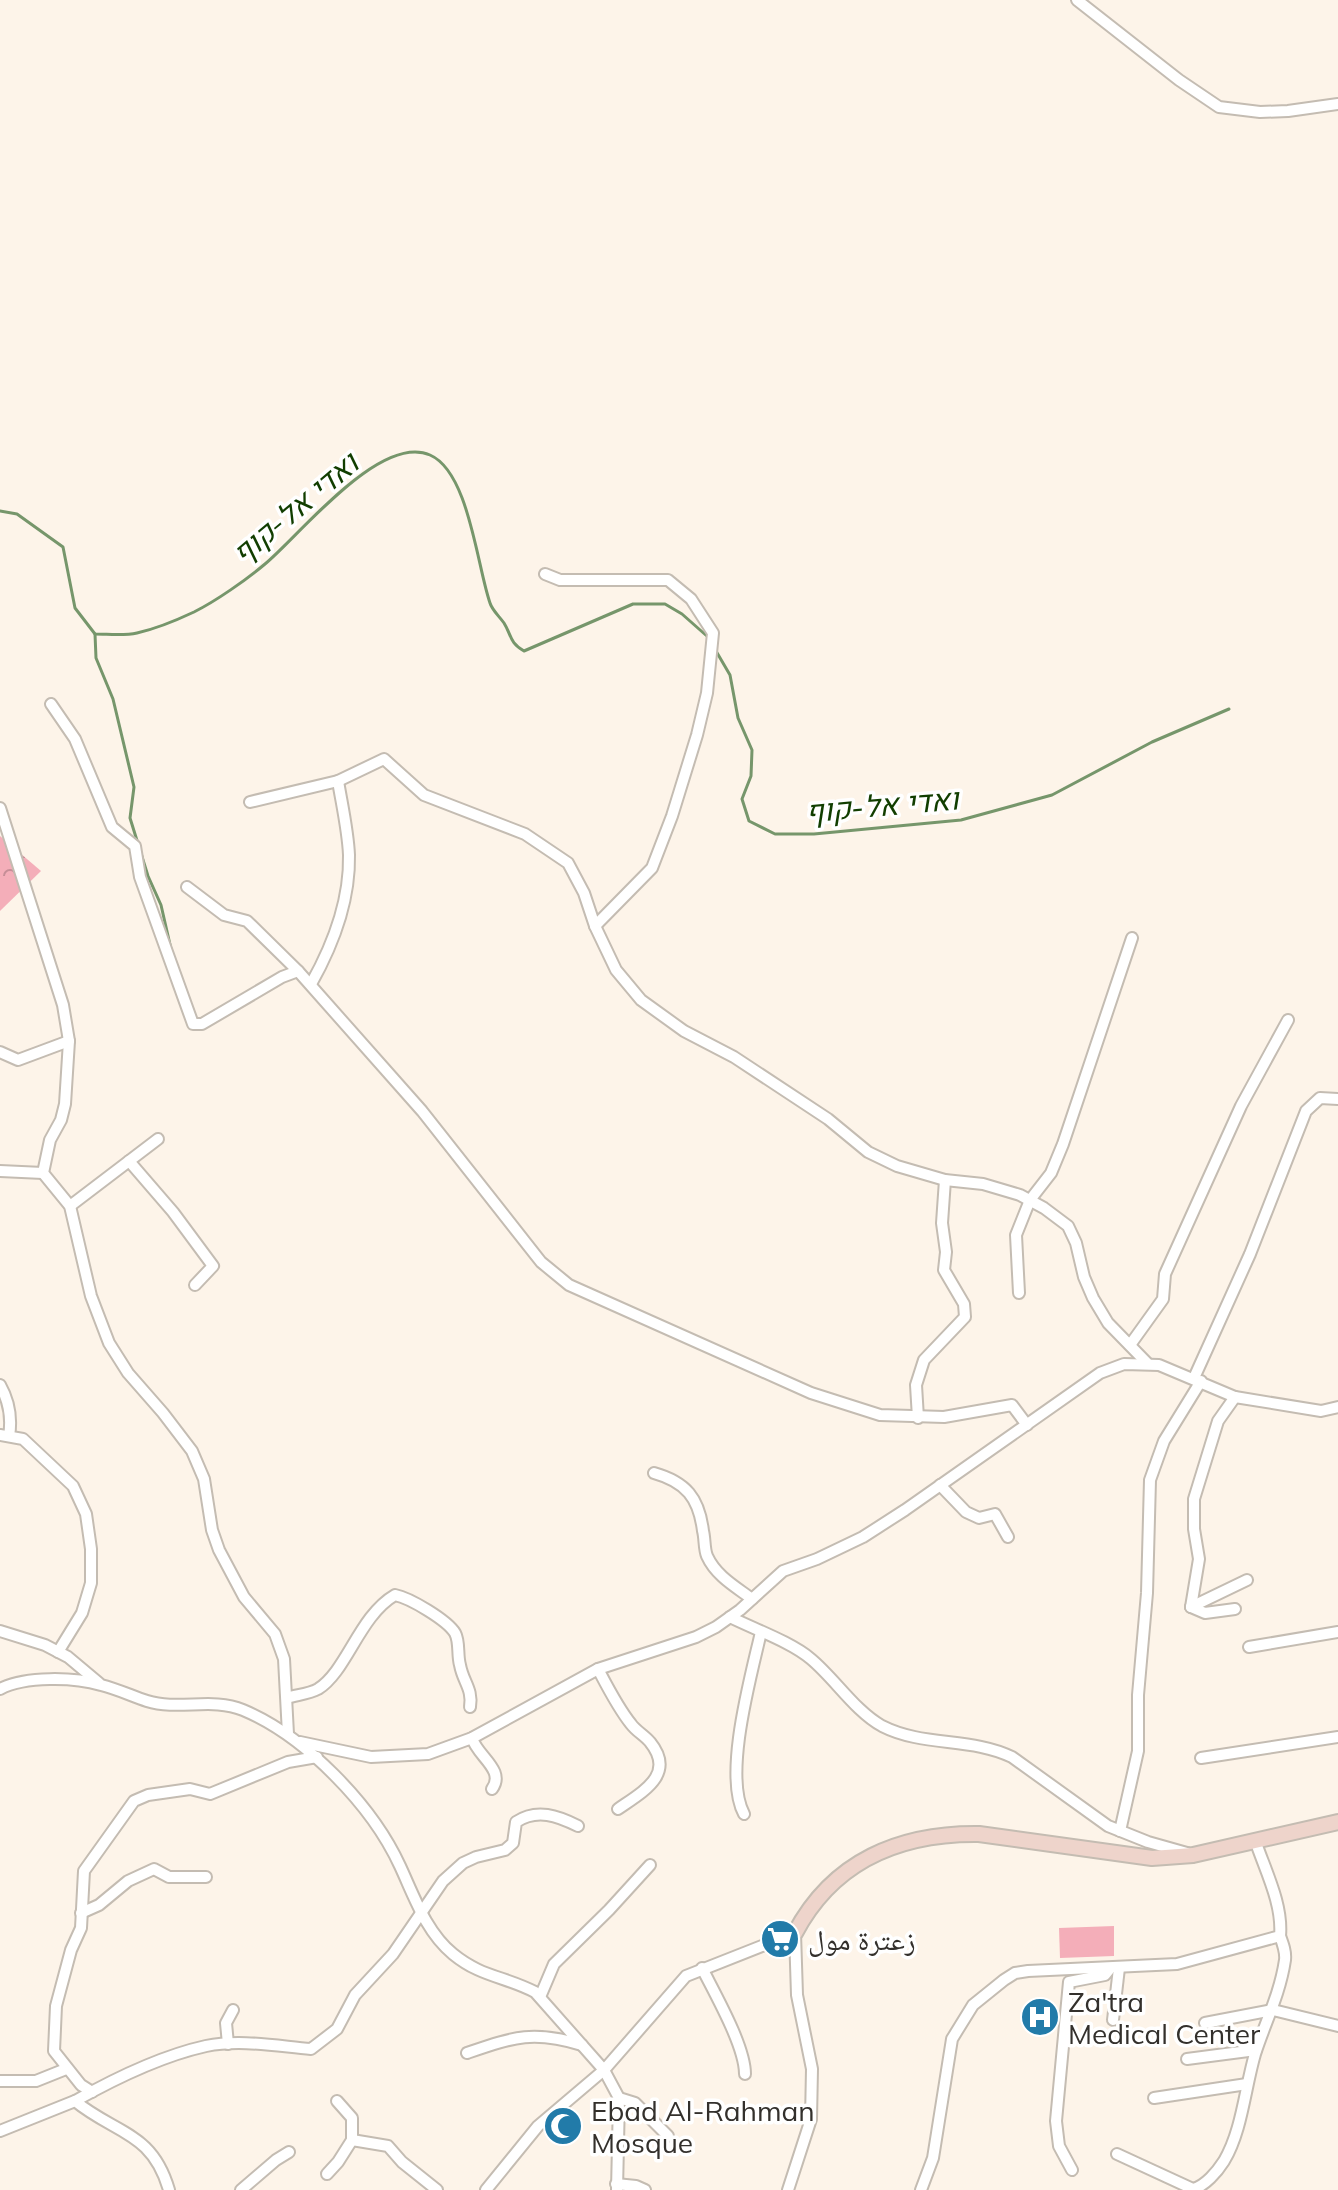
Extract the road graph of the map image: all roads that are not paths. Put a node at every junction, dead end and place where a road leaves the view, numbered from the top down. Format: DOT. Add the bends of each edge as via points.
graph roads {
  1 [pos="1078,1"];
  2 [pos="1338,104"];
  3 [pos="545,574"];
  4 [pos="51,704"];
  5 [pos="338,781"];
  6 [pos="250,802"];
  7 [pos="0,808"];
  8 [pos="187,887"];
  9 [pos="595,926"];
  10 [pos="1132,938"];
  11 [pos="298,971"];
  12 [pos="311,984"];
  13 [pos="1288,1020"];
  14 [pos="69,1041"];
  15 [pos="0,1052"];
  16 [pos="1338,1099"];
  17 [pos="158,1139"];
  18 [pos="129,1161"];
  19 [pos="0,1171"];
  20 [pos="43,1173"];
  21 [pos="945,1180"];
  22 [pos="1030,1200"];
  23 [pos="70,1206"];
  24 [pos="195,1285"];
  25 [pos="1019,1293"];
  26 [pos="1130,1345"];
  27 [pos="1148,1364"];
  28 [pos="1197,1380"];
  29 [pos="0,1385"];
  30 [pos="1235,1397"];
  31 [pos="1338,1407"];
  32 [pos="918,1418"];
  33 [pos="1027,1425"];
  34 [pos="4,1435"];
  35 [pos="654,1473"];
  36 [pos="940,1485"];
  37 [pos="1008,1537"];
  38 [pos="1247,1580"];
  39 [pos="752,1599"];
  40 [pos="1191,1607"];
  41 [pos="1235,1609"];
  42 [pos="730,1617"];
  43 [pos="0,1631"];
  44 [pos="761,1632"];
  45 [pos="1338,1632"];
  46 [pos="1249,1647"];
  47 [pos="58,1652"];
  48 [pos="598,1669"];
  49 [pos="100,1684"];
  50 [pos="0,1689"];
  51 [pos="287,1698"];
  52 [pos="470,1707"];
  53 [pos="288,1734"];
  54 [pos="1338,1737"];
  55 [pos="472,1738"];
  56 [pos="300,1742"];
  57 [pos="317,1757"];
  58 [pos="1201,1758"];
  59 [pos="492,1789"];
  60 [pos="618,1809"];
  61 [pos="744,1814"];
  62 [pos="1338,1822"];
  63 [pos="578,1826"];
  64 [pos="1120,1831"];
  65 [pos="1255,1840"];
  66 [pos="1193,1855"];
  67 [pos="650,1865"];
  68 [pos="206,1877"];
  69 [pos="81,1913"];
  70 [pos="421,1913"];
  71 [pos="795,1933"];
  72 [pos="1280,1936"];
  73 [pos="702,1968"];
  74 [pos="1115,1968"];
  75 [pos="540,1997"];
  76 [pos="233,2010"];
  77 [pos="1273,2010"];
  78 [pos="1113,2020"];
  79 [pos="1205,2023"];
  80 [pos="1338,2026"];
  81 [pos="228,2044"];
  82 [pos="584,2046"];
  83 [pos="1256,2050"];
  84 [pos="467,2053"];
  85 [pos="1187,2059"];
  86 [pos="66,2069"];
  87 [pos="604,2070"];
  88 [pos="745,2074"];
  89 [pos="0,2081"];
  90 [pos="1247,2084"];
  91 [pos="92,2092"];
  92 [pos="619,2098"];
  93 [pos="1154,2098"];
  94 [pos="75,2101"];
  95 [pos="337,2101"];
  96 [pos="0,2131"];
  97 [pos="668,2136"];
  98 [pos="352,2140"];
  99 [pos="289,2152"];
  100 [pos="1117,2154"];
  101 [pos="1072,2170"];
  102 [pos="327,2174"];
  103 [pos="617,2187"];
  104 [pos="169,2190"];
  105 [pos="241,2190"];
  106 [pos="437,2190"];
  107 [pos="486,2190"];
  108 [pos="645,2190"];
  109 [pos="788,2190"];
  110 [pos="921,2190"];
  1 -- 2 [label="street" via="1219,107 1260,112"];
  3 -- 9 [label="street" via="560,580 668,580 691,599 713,633 700,721 652,868"];
  4 -- 11 [label="street" via="75,739 112,827 135,846 140,877 193,1024 202,1024"];
  5 -- 6 [label="street"];
  5 -- 9 [label="street" via="384,759 424,795 525,834 568,863"];
  5 -- 12 [label="street" via="349,853 347,888 335,933"];
  7 -- 14 [label="street" via="63,1005"];
  8 -- 11 [label="street" via="224,915 247,921"];
  9 -- 21 [label="street" via="616,970 641,1000 817,1111 868,1152"];
  10 -- 22 [label="street" via="1063,1144 1051,1173"];
  11 -- 12 [label="street"];
  12 -- 32 [label="street" via="422,1111 541,1262 562,1280 811,1393 880,1415"];
  13 -- 26 [label="street" via="1241,1106 1165,1274 1163,1299"];
  14 -- 15 [label="street" via="18,1060"];
  14 -- 20 [label="street" via="65,1104"];
  16 -- 28 [label="street" via="1320,1098 1306,1111"];
  17 -- 18 [label="street"];
  18 -- 23 [label="street"];
  18 -- 24 [label="street" via="213,1266"];
  19 -- 20 [label="street"];
  20 -- 23 [label="street"];
  21 -- 22 [label="street" via="983,1184"];
  21 -- 32 [label="street" via="944,1270 964,1304 965,1317 924,1360 916,1385"];
  22 -- 25 [label="street" via="1016,1235"];
  22 -- 26 [label="street" via="1068,1226 1093,1298"];
  23 -- 51 [label="street" via="91,1296 109,1343 192,1451 204,1479 219,1550 244,1597 275,1634 284,1659"];
  26 -- 27 [label="street"];
  27 -- 28 [label="street"];
  27 -- 33 [label="street" via="1124,1364 1100,1373"];
  28 -- 30 [label="street"];
  28 -- 64 [label="street" via="1150,1480 1138,1751"];
  29 -- 34 [label="street" via="12,1420"];
  30 -- 31 [label="street" via="1321,1411"];
  30 -- 40 [label="street" via="1218,1421 1194,1499 1199,1559"];
  32 -- 33 [label="street" via="1012,1405"];
  33 -- 36 [label="street"];
  34 -- 47 [label="street" via="23,1439 73,1486 86,1514 91,1583 82,1613"];
  35 -- 39 [label="street" via="672,1478 691,1494 702,1519 707,1555 724,1580"];
  36 -- 37 [label="street" via="966,1512 979,1518 995,1514"];
  36 -- 39 [label="street" via="863,1537 783,1571"];
  38 -- 40 [label="street"];
  39 -- 42 [label="street"];
  40 -- 41 [label="street" via="1205,1613"];
  42 -- 44 [label="street"];
  42 -- 48 [label="street" via="696,1637"];
  43 -- 47 [label="street"];
  44 -- 61 [label="street" via="741,1715 737,1800"];
  44 -- 64 [label="street" via="807,1655 880,1725 996,1749"];
  45 -- 46 [label="street"];
  47 -- 49 [label="street"];
  48 -- 55 [label="street"];
  48 -- 60 [label="street" via="632,1726 661,1760 662,1769 650,1784"];
  49 -- 50 [label="street" via="24,1680"];
  49 -- 53 [label="street" via="154,1704 231,1706"];
  51 -- 52 [label="street" via="317,1689 333,1674 381,1606 395,1595 454,1631 460,1666 472,1690"];
  51 -- 53 [label="street"];
  53 -- 56 [label="street"];
  54 -- 58 [label="street"];
  55 -- 56 [label="street" via="428,1754 400,1757 371,1757"];
  55 -- 59 [label="street" via="497,1776"];
  56 -- 57 [label="street"];
  57 -- 69 [label="street" via="288,1762 210,1794 190,1789 134,1801 84,1871"];
  57 -- 70 [label="street" via="375,1824"];
  62 -- 65 [label="street"];
  63 -- 70 [label="street" via="560,1817 525,1816 516,1822 513,1843 463,1863"];
  64 -- 66 [label="street"];
  65 -- 66 [label="street"];
  65 -- 72 [label="street" via="1277,1904"];
  66 -- 71 [label="street" via="1152,1858 979,1834 899,1842 859,1861 806,1913"];
  67 -- 75 [label="street" via="554,1964"];
  68 -- 69 [label="street" via="169,1877 154,1869"];
  69 -- 86 [label="street" via="56,2006 54,2051"];
  70 -- 75 [label="street" via="451,1953 478,1972 519,1984"];
  70 -- 81 [label="street" via="355,1995 337,2029 311,2049"];
  71 -- 73 [label="street"];
  71 -- 109 [label="street" via="797,1995 812,2069 811,2119"];
  72 -- 74 [label="street" via="1177,1964"];
  72 -- 77 [label="street" via="1286,1956"];
  73 -- 87 [label="street" via="686,1976"];
  73 -- 88 [label="street" via="732,2030"];
  74 -- 78 [label="street"];
  74 -- 101 [label="street" via="1069,1982 1056,2121 1059,2146"];
  74 -- 110 [label="street" via="1015,1973 973,2005 952,2039 933,2158"];
  75 -- 82 [label="street"];
  76 -- 81 [label="street" via="226,2023"];
  77 -- 79 [label="street"];
  77 -- 80 [label="street"];
  77 -- 83 [label="street"];
  81 -- 91 [label="street" via="157,2062"];
  82 -- 84 [label="street" via="557,2038 515,2036"];
  82 -- 87 [label="street"];
  83 -- 85 [label="street"];
  83 -- 90 [label="street"];
  86 -- 89 [label="street" via="36,2081"];
  86 -- 91 [label="street"];
  87 -- 92 [label="street"];
  87 -- 107 [label="street" via="538,2126"];
  90 -- 93 [label="street"];
  90 -- 100 [label="street" via="1225,2160 1198,2189"];
  91 -- 94 [label="street"];
  92 -- 97 [label="street" via="635,2103"];
  92 -- 103 [label="street"];
  94 -- 96 [label="street"];
  94 -- 104 [label="street" via="143,2143 161,2166"];
  95 -- 98 [label="street" via="352,2118"];
  98 -- 102 [label="street"];
  98 -- 106 [label="street" via="388,2146"];
  99 -- 105 [label="street"];
  103 -- 108 [label="street"];
}
